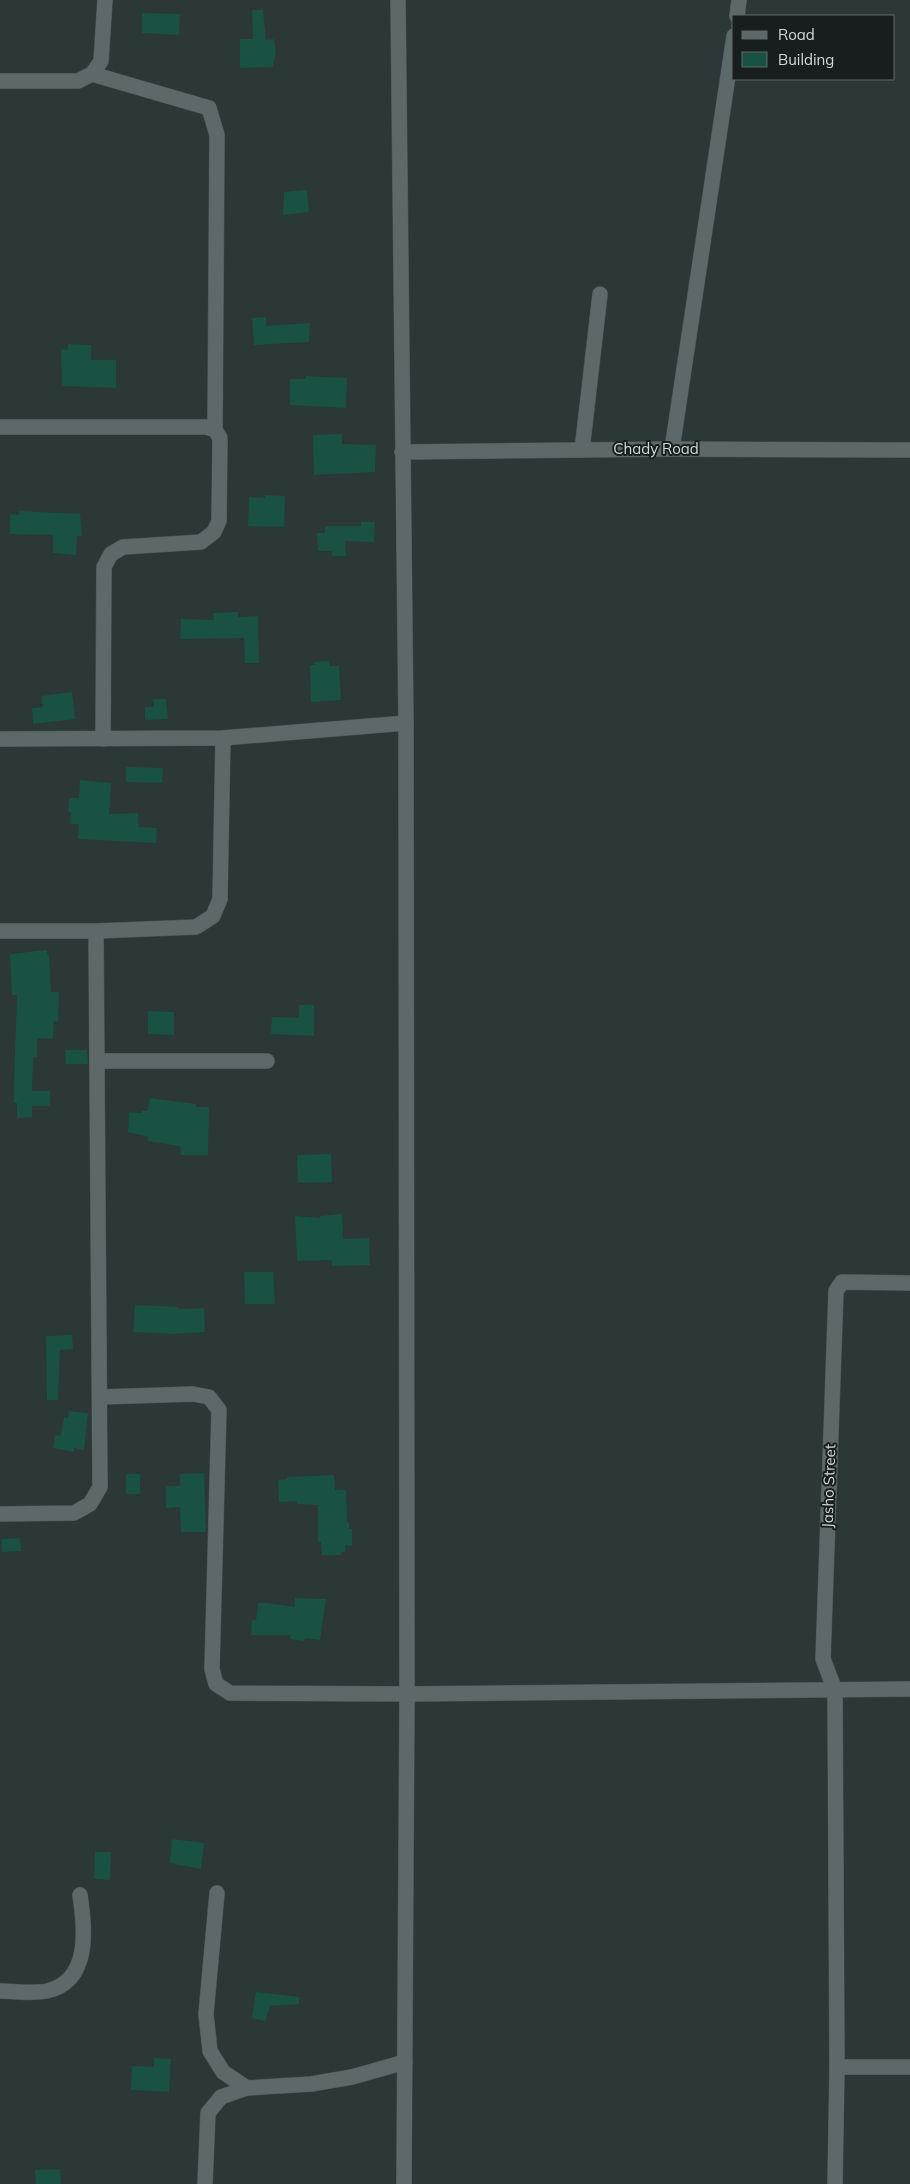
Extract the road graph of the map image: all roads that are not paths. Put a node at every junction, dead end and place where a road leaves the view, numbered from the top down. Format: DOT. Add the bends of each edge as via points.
graph roads {
  1 [pos="105,0"];
  2 [pos="398,0"];
  3 [pos="739,0"];
  4 [pos="737,15"];
  5 [pos="732,49"];
  6 [pos="92,74"];
  7 [pos="0,81"];
  8 [pos="600,294"];
  9 [pos="0,426"];
  10 [pos="215,430"];
  11 [pos="672,449"];
  12 [pos="582,450"];
  13 [pos="910,450"];
  14 [pos="402,452"];
  15 [pos="406,723"];
  16 [pos="222,738"];
  17 [pos="0,739"];
  18 [pos="103,739"];
  19 [pos="0,931"];
  20 [pos="96,931"];
  21 [pos="97,1061"];
  22 [pos="267,1061"];
  23 [pos="910,1283"];
  24 [pos="100,1397"];
  25 [pos="0,1514"];
  26 [pos="910,1689"];
  27 [pos="835,1690"];
  28 [pos="408,1694"];
  29 [pos="217,1893"];
  30 [pos="80,1895"];
  31 [pos="0,1991"];
  32 [pos="405,2062"];
  33 [pos="837,2067"];
  34 [pos="910,2067"];
  35 [pos="247,2088"];
  36 [pos="205,2184"];
  37 [pos="404,2184"];
  38 [pos="835,2184"];
  1 -- 6 [label="street" via="101,61"];
  2 -- 14 [label="street"];
  3 -- 4 [label="street"];
  5 -- 11 [label="street"];
  6 -- 7 [label="street" via="78,81"];
  6 -- 10 [label="street" via="209,108 217,135"];
  8 -- 12 [label="street"];
  9 -- 10 [label="street" via="206,427"];
  10 -- 18 [label="street" via="220,438 220,521 214,532 201,542 123,547 111,554 104,567"];
  11 -- 12 [label="street, Chady Road"];
  11 -- 13 [label="street, Chady Road"];
  12 -- 14 [label="street, Chady Road"];
  14 -- 15 [label="street"];
  15 -- 16 [label="street"];
  15 -- 28 [label="street"];
  16 -- 18 [label="street"];
  16 -- 20 [label="street" via="220,899 213,916 196,927"];
  17 -- 18 [label="street"];
  19 -- 20 [label="street"];
  20 -- 21 [label="street"];
  21 -- 22 [label="street"];
  21 -- 24 [label="street"];
  23 -- 27 [label="street, Jasho Street" via="842,1282 836,1291 823,1659"];
  24 -- 25 [label="street" via="100,1487 90,1504 74,1513"];
  24 -- 28 [label="street" via="193,1394 209,1396 219,1410 212,1669 216,1684 230,1693"];
  26 -- 27 [label="street"];
  27 -- 28 [label="street"];
  27 -- 33 [label="street"];
  28 -- 32 [label="street"];
  29 -- 35 [label="street" via="206,2014 210,2051 223,2072"];
  30 -- 31 [label="street" via="85,1940 74,1974 61,1986 46,1991"];
  32 -- 35 [label="street" via="352,2077 311,2084"];
  32 -- 37 [label="street"];
  33 -- 34 [label="street"];
  33 -- 38 [label="street"];
  35 -- 36 [label="street" via="221,2097 208,2113"];
}
